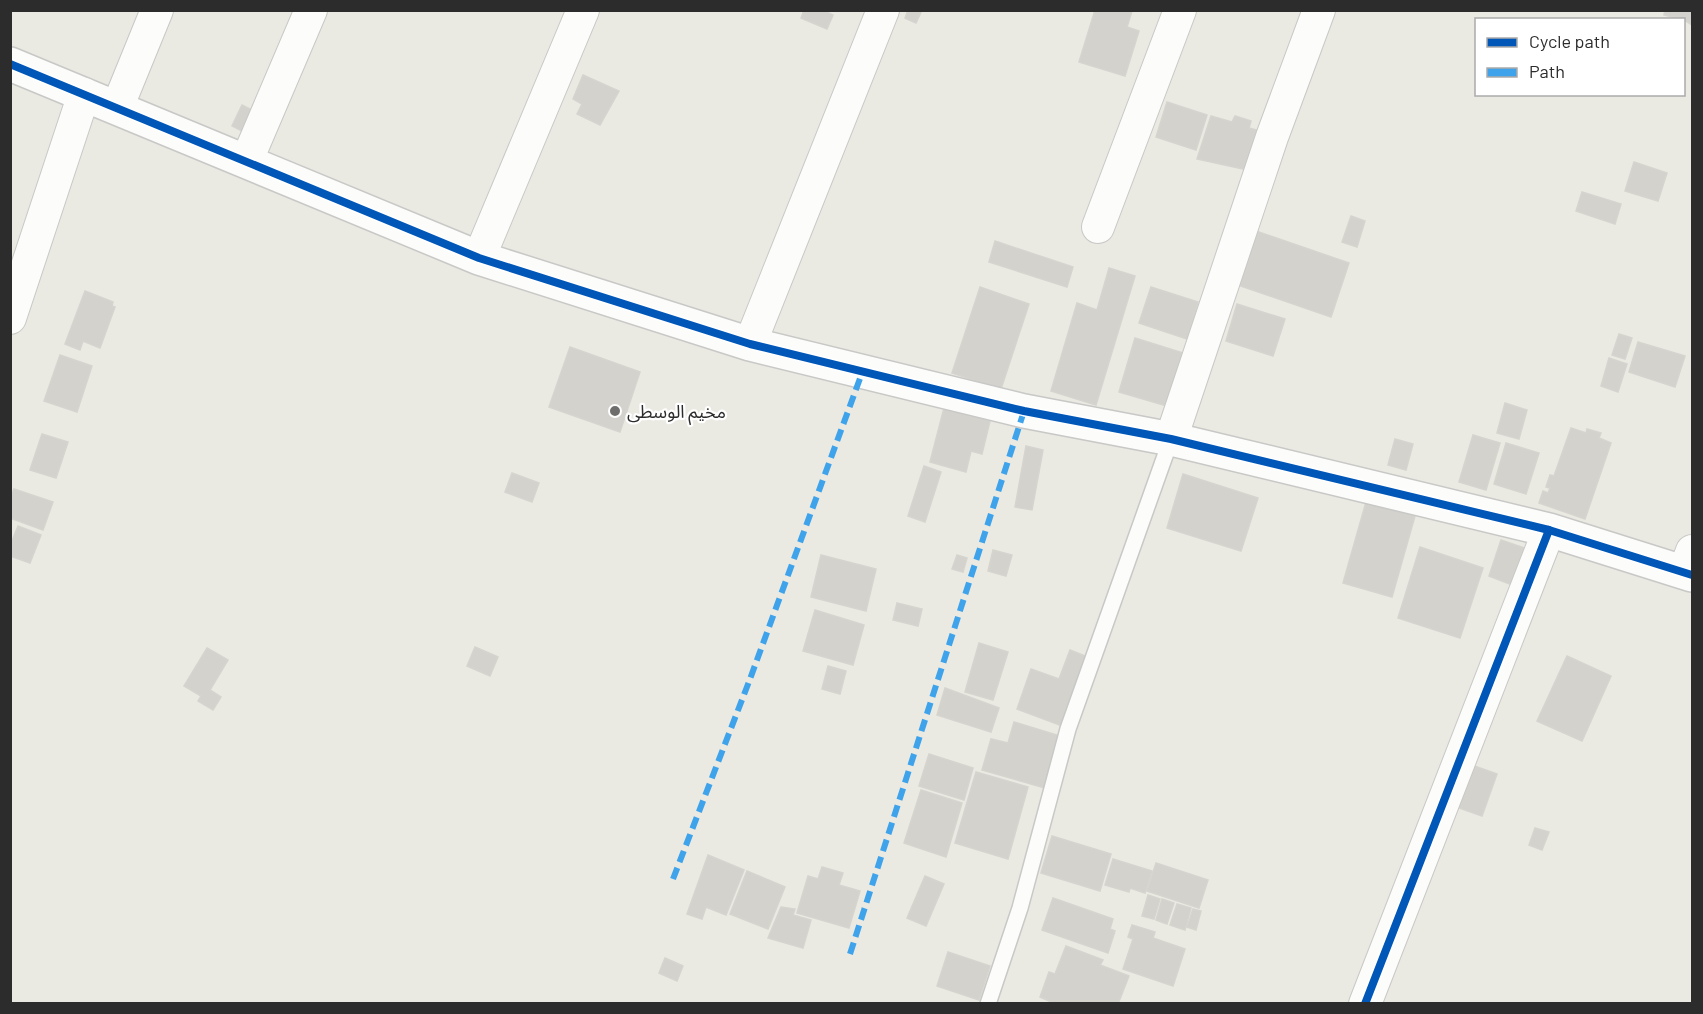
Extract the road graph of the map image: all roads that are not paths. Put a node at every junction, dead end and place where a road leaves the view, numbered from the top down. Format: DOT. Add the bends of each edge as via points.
graph roads {
  1 [pos="157,10"];
  2 [pos="311,10"];
  3 [pos="584,10"];
  4 [pos="883,10"];
  5 [pos="1180,10"];
  6 [pos="1319,10"];
  7 [pos="10,64"];
  8 [pos="84,94"];
  9 [pos="117,108"];
  10 [pos="247,160"];
  11 [pos="1098,227"];
  12 [pos="479,258"];
  13 [pos="10,318"];
  14 [pos="750,344"];
  15 [pos="1171,439"];
  16 [pos="1549,530"];
  17 [pos="1690,566"];
  18 [pos="988,1004"];
  19 [pos="1365,1004"];
  1 -- 9 [label="street"];
  2 -- 10 [label="street"];
  3 -- 12 [label="street"];
  4 -- 14 [label="street"];
  5 -- 11 [label="street"];
  6 -- 15 [label="street" via="1272,137"];
  7 -- 8 [label="street"];
  8 -- 9 [label="street"];
  8 -- 13 [label="street"];
  9 -- 10 [label="street"];
  10 -- 12 [label="street"];
  12 -- 14 [label="street"];
  14 -- 15 [label="street" via="1024,411"];
  15 -- 16 [label="street"];
  15 -- 18 [label="lane" via="1068,729 1020,908"];
  16 -- 17 [label="street"];
  16 -- 19 [label="street"];
}
